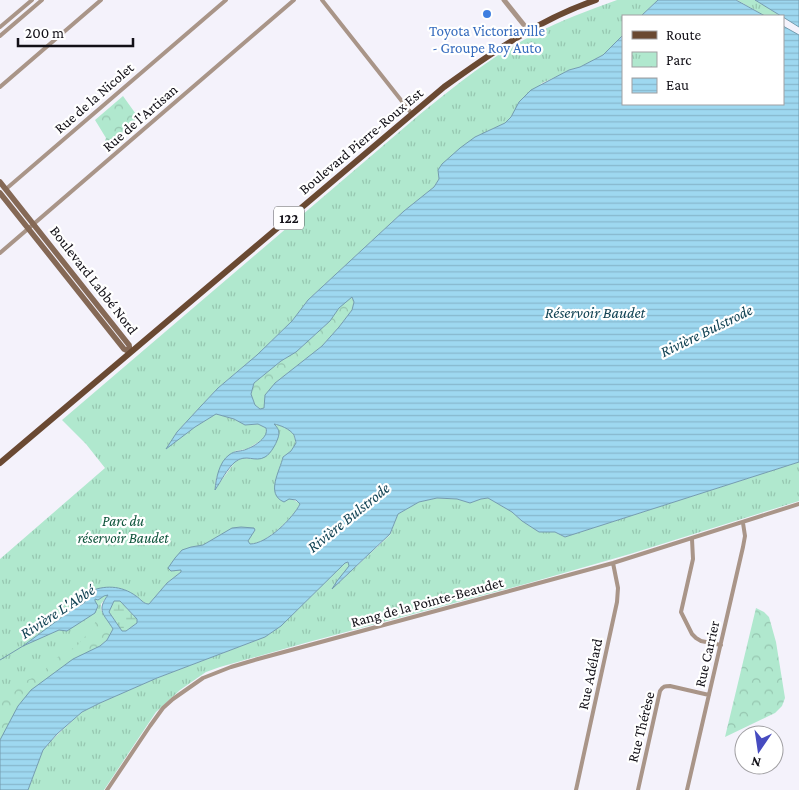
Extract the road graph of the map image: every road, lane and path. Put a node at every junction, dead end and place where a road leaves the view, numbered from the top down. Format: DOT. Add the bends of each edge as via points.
graph roads {
  1 [pos="32,0"];
  2 [pos="42,0"];
  3 [pos="101,0"];
  4 [pos="226,0"];
  5 [pos="294,0"];
  6 [pos="322,0"];
  7 [pos="504,0"];
  8 [pos="596,0"];
  9 [pos="0,27"];
  10 [pos="528,30"];
  11 [pos="0,36"];
  12 [pos="0,87"];
  13 [pos="412,114"];
  14 [pos="0,182"];
  15 [pos="6,189"];
  16 [pos="0,194"];
  17 [pos="34,224"];
  18 [pos="28,229"];
  19 [pos="0,252"];
  20 [pos="130,352"];
  21 [pos="0,463"];
  22 [pos="799,504"];
  23 [pos="743,523"];
  24 [pos="692,539"];
  25 [pos="614,562"];
  26 [pos="721,645"];
  27 [pos="709,696"];
  28 [pos="107,790"];
  29 [pos="576,790"];
  30 [pos="638,790"];
  31 [pos="687,790"];
  1 -- 9 [label="street"];
  2 -- 11 [label="street"];
  3 -- 12 [label="street"];
  4 -- 15 [label="street, Rue de la Nicolet"];
  5 -- 17 [label="street, Rue de l'Artisan"];
  6 -- 13 [label="street"];
  7 -- 10 [label="street"];
  8 -- 10 [label="main road, Boulevard Pierre-Roux Est / 122"];
  10 -- 13 [label="main road, Boulevard Pierre-Roux Est / 122" via="484,58"];
  13 -- 20 [label="main road, Boulevard Pierre-Roux Est / 122"];
  14 -- 15 [label="main road, Boulevard Labbé Nord"];
  15 -- 16 [label="street, Rue de la Nicolet"];
  15 -- 17 [label="main road, Boulevard Labbé Nord"];
  16 -- 18 [label="main road, Boulevard Labbé Nord"];
  17 -- 18 [label="street, Rue de l'Artisan"];
  17 -- 20 [label="main road, Boulevard Labbé Nord" via="129,345"];
  18 -- 19 [label="street, Rue de l'Artisan"];
  18 -- 20 [label="main road, Boulevard Labbé Nord" via="124,349"];
  20 -- 21 [label="main road, Boulevard Pierre-Roux Est / 122"];
  22 -- 23 [label="street, Rang de la Pointe-Beaudet"];
  23 -- 24 [label="street, Rang de la Pointe-Beaudet"];
  23 -- 26 [label="street, Rue Carrier" via="744,541"];
  24 -- 25 [label="street, Rang de la Pointe-Beaudet"];
  24 -- 26 [label="street" via="693,559 681,612 696,638"];
  25 -- 28 [label="street, Rang de la Pointe-Beaudet" via="258,659 203,678 163,708"];
  25 -- 29 [label="street, Rue Adélard" via="617,602"];
  26 -- 27 [label="street, Rue Carrier"];
  27 -- 30 [label="street, Rue Thérèse" via="662,687"];
  27 -- 31 [label="street, Rue Carrier"];
}
